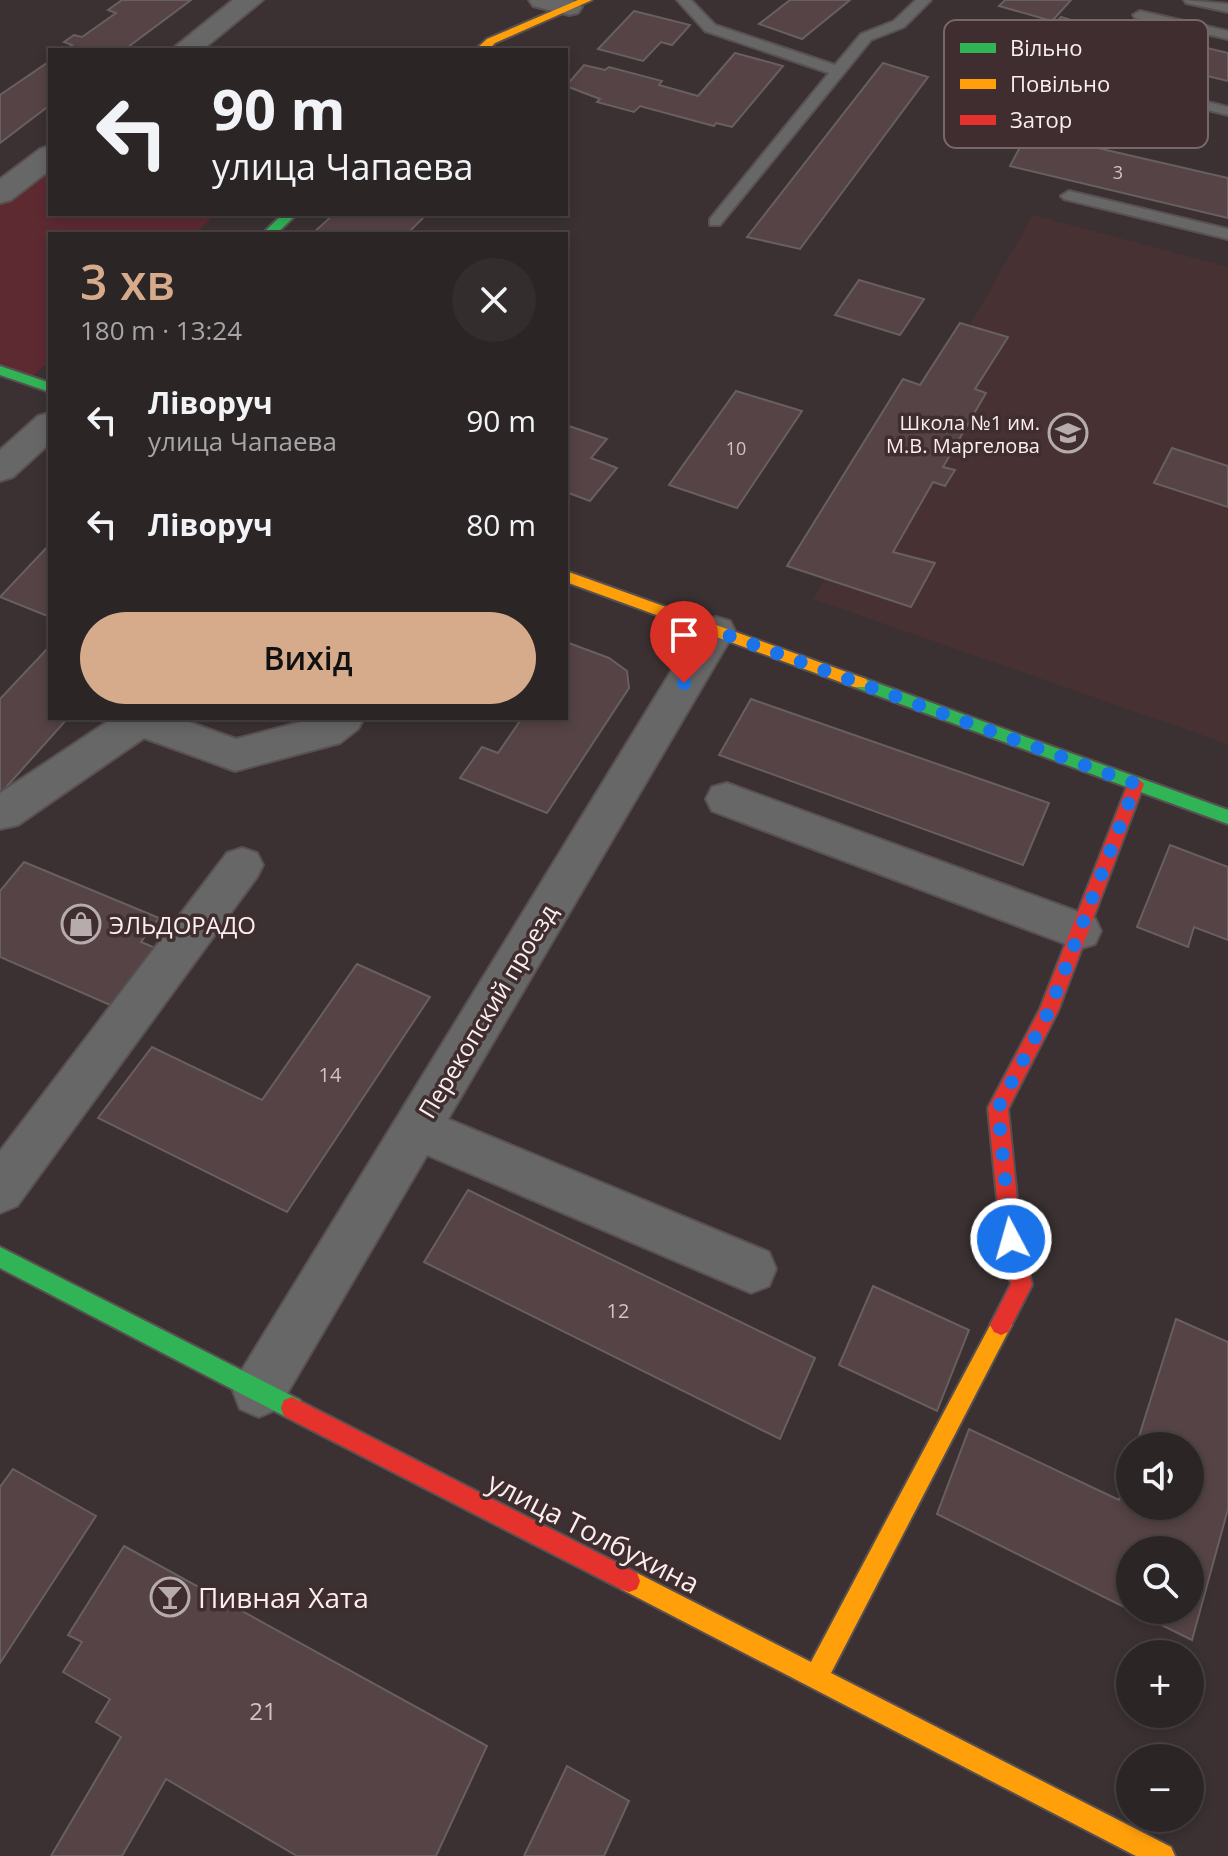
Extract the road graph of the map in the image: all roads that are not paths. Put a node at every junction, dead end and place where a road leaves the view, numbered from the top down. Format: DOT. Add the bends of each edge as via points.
graph roads {
  1 [pos="250,0"];
  2 [pos="542,0"];
  3 [pos="684,0"];
  4 [pos="924,0"];
  5 [pos="1160,0"];
  6 [pos="1191,0"];
  7 [pos="578,4"];
  8 [pos="1228,8"];
  9 [pos="1163,20"];
  10 [pos="1208,30"];
  11 [pos="1228,35"];
  12 [pos="188,48"];
  13 [pos="483,48"];
  14 [pos="838,71"];
  15 [pos="1208,106"];
  16 [pos="1228,111"];
  17 [pos="48,157"];
  18 [pos="0,194"];
  19 [pos="1069,196"];
  20 [pos="289,216"];
  21 [pos="715,222"];
  22 [pos="270,232"];
  23 [pos="1228,234"];
  24 [pos="0,370"];
  25 [pos="48,387"];
  26 [pos="48,426"];
  27 [pos="0,469"];
  28 [pos="568,577"];
  29 [pos="716,631"];
  30 [pos="140,720"];
  31 [pos="140,720"];
  32 [pos="341,720"];
  33 [pos="1136,784"];
  34 [pos="727,799"];
  35 [pos="3,813"];
  36 [pos="1228,817"];
  37 [pos="242,865"];
  38 [pos="1079,931"];
  39 [pos="417,1128"];
  40 [pos="0,1190"];
  41 [pos="0,1257"];
  42 [pos="751,1269"];
  43 [pos="259,1391"];
  44 [pos="816,1678"];
  45 [pos="1162,1856"];
  1 -- 12 [label="street"];
  2 -- 7 [label="street"];
  3 -- 14 [label="lane" via="710,28"];
  4 -- 14 [label="lane" via="899,24 866,37"];
  5 -- 9 [label="lane" via="1146,16"];
  6 -- 8 [label="lane"];
  7 -- 13 [label="street"];
  10 -- 11 [label="lane"];
  14 -- 21 [label="lane"];
  15 -- 16 [label="lane"];
  17 -- 18 [label="street"];
  19 -- 23 [label="lane"];
  20 -- 22 [label="street"];
  24 -- 25 [label="street"];
  26 -- 27 [label="street"];
  28 -- 29 [label="street"];
  29 -- 33 [label="street"];
  29 -- 39 [label="street, Перекопский проезд"];
  30 -- 32 [label="street" via="235,755 326,732"];
  31 -- 35 [label="street"];
  33 -- 36 [label="street"];
  33 -- 38 [label="street"];
  34 -- 38 [label="street"];
  37 -- 40 [label="street"];
  38 -- 44 [label="street" via="1049,1011 998,1108 1011,1239 1022,1285"];
  39 -- 42 [label="street"];
  39 -- 43 [label="street, Перекопский проезд"];
  41 -- 43 [label="street, улица Толбухина"];
  43 -- 44 [label="street, улица Толбухина"];
  44 -- 45 [label="street, улица Толбухина"];
}
